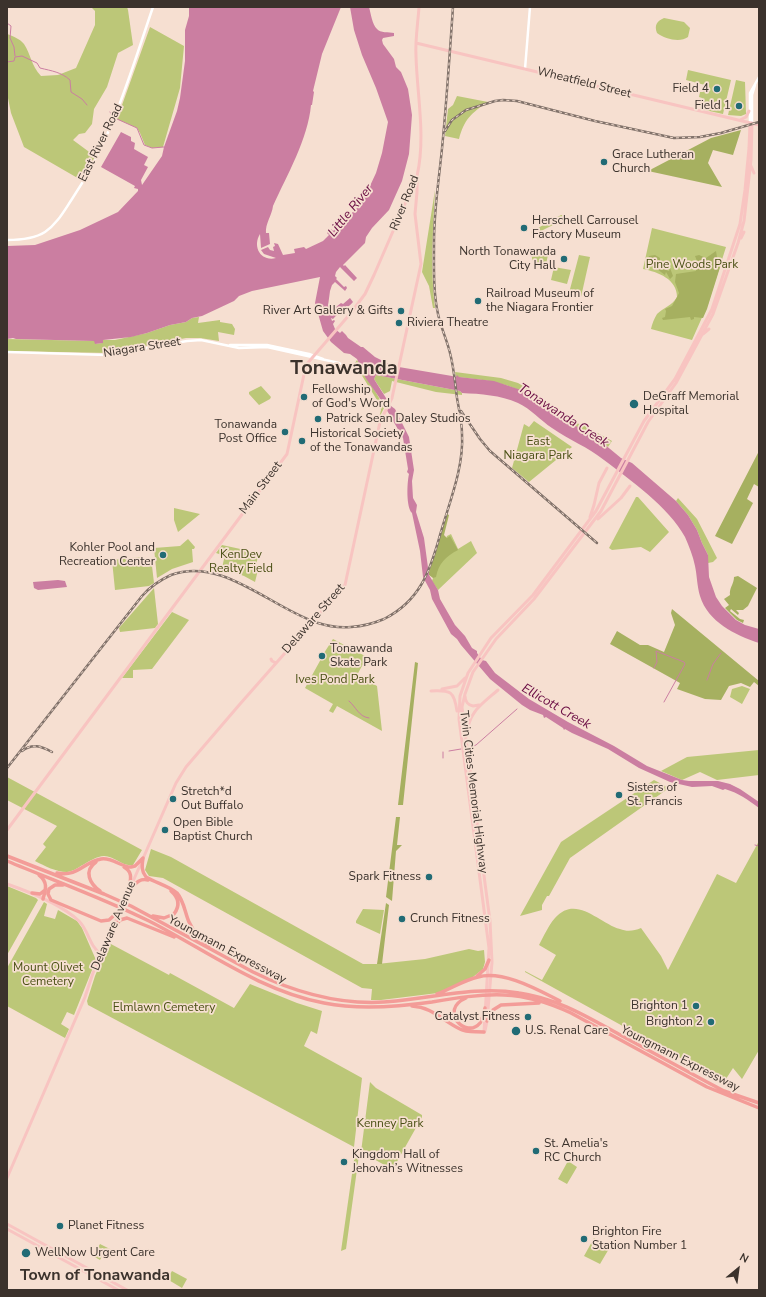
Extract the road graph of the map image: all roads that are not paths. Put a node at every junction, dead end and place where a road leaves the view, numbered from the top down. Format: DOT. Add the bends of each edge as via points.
graph roads {
  1 [pos="153,7"];
  2 [pos="420,7"];
  3 [pos="530,7"];
  4 [pos="416,43"];
  5 [pos="525,69"];
  6 [pos="758,78"];
  7 [pos="749,111"];
  8 [pos="739,120"];
  9 [pos="751,123"];
  10 [pos="759,125"];
  11 [pos="751,165"];
  12 [pos="754,173"];
  13 [pos="417,176"];
  14 [pos="751,190"];
  15 [pos="747,200"];
  16 [pos="744,232"];
  17 [pos="7,240"];
  18 [pos="738,243"];
  19 [pos="720,295"];
  20 [pos="722,302"];
  21 [pos="709,329"];
  22 [pos="702,335"];
  23 [pos="7,352"];
  24 [pos="312,356"];
  25 [pos="348,368"];
  26 [pos="676,383"];
  27 [pos="675,391"];
  28 [pos="660,410"];
  29 [pos="652,416"];
  30 [pos="630,451"];
  31 [pos="286,454"];
  32 [pos="607,468"];
  33 [pos="630,486"];
  34 [pos="587,527"];
  35 [pos="271,659"];
  36 [pos="276,663"];
  37 [pos="471,672"];
  38 [pos="465,694"];
  39 [pos="459,719"];
  40 [pos="466,742"];
  41 [pos="175,784"];
  42 [pos="7,830"];
  43 [pos="7,856"];
  44 [pos="143,858"];
  45 [pos="7,861"];
  46 [pos="25,868"];
  47 [pos="48,872"];
  48 [pos="7,884"];
  49 [pos="70,886"];
  50 [pos="48,889"];
  51 [pos="129,890"];
  52 [pos="32,893"];
  53 [pos="104,894"];
  54 [pos="43,899"];
  55 [pos="120,910"];
  56 [pos="143,912"];
  57 [pos="113,928"];
  58 [pos="188,943"];
  59 [pos="216,952"];
  60 [pos="101,954"];
  61 [pos="489,960"];
  62 [pos="490,976"];
  63 [pos="474,978"];
  64 [pos="473,996"];
  65 [pos="429,997"];
  66 [pos="550,1004"];
  67 [pos="403,1005"];
  68 [pos="570,1007"];
  69 [pos="485,1008"];
  70 [pos="487,1021"];
  71 [pos="484,1032"];
  72 [pos="759,1103"];
  73 [pos="759,1108"];
  74 [pos="7,1178"];
  75 [pos="7,1224"];
  76 [pos="7,1229"];
  77 [pos="79,1263"];
  78 [pos="77,1268"];
  79 [pos="116,1284"];
  80 [pos="114,1288"];
  81 [pos="118,1290"];
  82 [pos="127,1290"];
  1 -- 17 [label="main road, East River Road" via="119,108 87,176 50,229 31,238"];
  2 -- 4 [label="main road, River Road"];
  3 -- 5 [label="main road"];
  4 -- 5 [label="main road, Wheatfield Street"];
  4 -- 13 [label="main road, River Road" via="420,129"];
  5 -- 8 [label="main road, Wheatfield Street"];
  6 -- 7 [label="main road" via="750,93"];
  6 -- 9 [label="main road" via="752,95"];
  7 -- 8 [label="main road"];
  7 -- 9 [label="main road"];
  8 -- 9 [label="main road, Wheatfield Street"];
  9 -- 10 [label="main road, Wheatfield Street"];
  9 -- 11 [label="main road"];
  9 -- 30 [label="main road" via="740,224 712,309 675,379 646,418"];
  11 -- 12 [label="main road"];
  11 -- 15 [label="main road"];
  13 -- 24 [label="main road, River Road" via="372,281 360,302"];
  13 -- 36 [label="main road, Delaware Street" via="415,214 421,261 392,398 380,422 345,585"];
  14 -- 15 [label="main road"];
  15 -- 18 [label="main road"];
  16 -- 18 [label="main road"];
  18 -- 19 [label="main road"];
  19 -- 20 [label="main road"];
  19 -- 22 [label="main road"];
  21 -- 22 [label="main road"];
  22 -- 26 [label="main road"];
  23 -- 24 [label="main road, Niagara Street" via="107,355 194,340 228,345 263,344"];
  24 -- 25 [label="main road, Niagara Street" via="339,362"];
  24 -- 31 [label="main road, River Road" via="306,366"];
  26 -- 27 [label="main road"];
  26 -- 29 [label="main road"];
  28 -- 29 [label="main road"];
  29 -- 30 [label="main road"];
  30 -- 34 [label="main road" via="601,511"];
  31 -- 42 [label="main road, Main Street"];
  32 -- 34 [label="main road" via="599,483"];
  33 -- 34 [label="main road" via="621,498"];
  34 -- 37 [label="main road, Twin Cities Memorial Highway" via="534,599 482,655"];
  35 -- 36 [label="main road"];
  36 -- 41 [label="main road, Delaware Street" via="189,763"];
  37 -- 38 [label="main road, Twin Cities Memorial Highway"];
  37 -- 39 [label="main road, Twin Cities Memorial Highway" via="461,691"];
  37 -- 39 [label="main road" via="457,686 431,691 444,690 452,694"];
  38 -- 40 [label="main road, Twin Cities Memorial Highway" via="462,706"];
  38 -- 40 [label="main road" via="467,703 475,706 497,689 472,715 467,727"];
  39 -- 61 [label="main road, Twin Cities Memorial Highway"];
  40 -- 62 [label="main road, Twin Cities Memorial Highway" via="490,921"];
  41 -- 44 [label="main road, Delaware Avenue"];
  43 -- 47 [label="highway, Youngmann Expressway"];
  44 -- 47 [label="highway" via="131,867 103,859 96,860 72,874"];
  44 -- 51 [label="main road, Delaware Avenue"];
  44 -- 59 [label="highway" via="142,866 146,878 176,892 193,930"];
  45 -- 46 [label="highway, Youngmann Expressway"];
  46 -- 49 [label="highway, Youngmann Expressway"];
  46 -- 50 [label="highway" via="41,877"];
  47 -- 53 [label="highway, Youngmann Expressway"];
  48 -- 52 [label="main road"];
  49 -- 50 [label="highway" via="57,885"];
  49 -- 58 [label="highway, Youngmann Expressway" via="114,904"];
  50 -- 52 [label="highway" via="40,894"];
  50 -- 54 [label="highway"];
  50 -- 55 [label="highway" via="52,900 98,920 109,920"];
  51 -- 53 [label="highway" via="129,870 101,860 93,864 88,876 92,884"];
  51 -- 55 [label="main road, Delaware Avenue"];
  51 -- 56 [label="highway" via="138,881 146,879 167,888 176,896 178,906 171,916 161,918"];
  52 -- 54 [label="main road"];
  53 -- 56 [label="highway, Youngmann Expressway"];
  54 -- 60 [label="main road" via="78,920 93,947"];
  55 -- 57 [label="main road, Delaware Avenue"];
  56 -- 59 [label="highway, Youngmann Expressway"];
  57 -- 58 [label="highway" via="127,918"];
  57 -- 60 [label="main road, Delaware Avenue"];
  58 -- 67 [label="highway, Youngmann Expressway" via="248,975 304,999 340,1006"];
  59 -- 65 [label="highway, Youngmann Expressway" via="271,981 301,992 340,1000 369,1002 395,1002"];
  60 -- 74 [label="main road, Delaware Avenue" via="84,1000"];
  61 -- 62 [label="main road, Twin Cities Memorial Highway"];
  61 -- 63 [label="highway" via="485,969"];
  62 -- 63 [label="highway"];
  62 -- 68 [label="highway" via="519,981"];
  62 -- 69 [label="main road, Twin Cities Memorial Highway"];
  62 -- 70 [label="main road, Twin Cities Memorial Highway"];
  63 -- 65 [label="highway"];
  64 -- 66 [label="highway, Youngmann Expressway" via="518,996"];
  64 -- 67 [label="highway, Youngmann Expressway"];
  64 -- 69 [label="highway" via="461,1000 456,1005 454,1015 459,1024 466,1028 476,1026"];
  65 -- 68 [label="highway, Youngmann Expressway" via="494,990 545,998"];
  66 -- 70 [label="highway" via="532,1002 501,1005 493,1010"];
  66 -- 73 [label="highway, Youngmann Expressway" via="707,1087"];
  67 -- 71 [label="highway" via="427,1009 460,1029"];
  68 -- 72 [label="highway, Youngmann Expressway" via="707,1082"];
  69 -- 71 [label="main road, Twin Cities Memorial Highway"];
  70 -- 71 [label="main road, Twin Cities Memorial Highway"];
  75 -- 77 [label="main road"];
  76 -- 78 [label="main road"];
  77 -- 78 [label="main road"];
  77 -- 79 [label="main road"];
  78 -- 80 [label="main road"];
  79 -- 80 [label="main road"];
  79 -- 82 [label="main road"];
  80 -- 81 [label="main road"];
}
